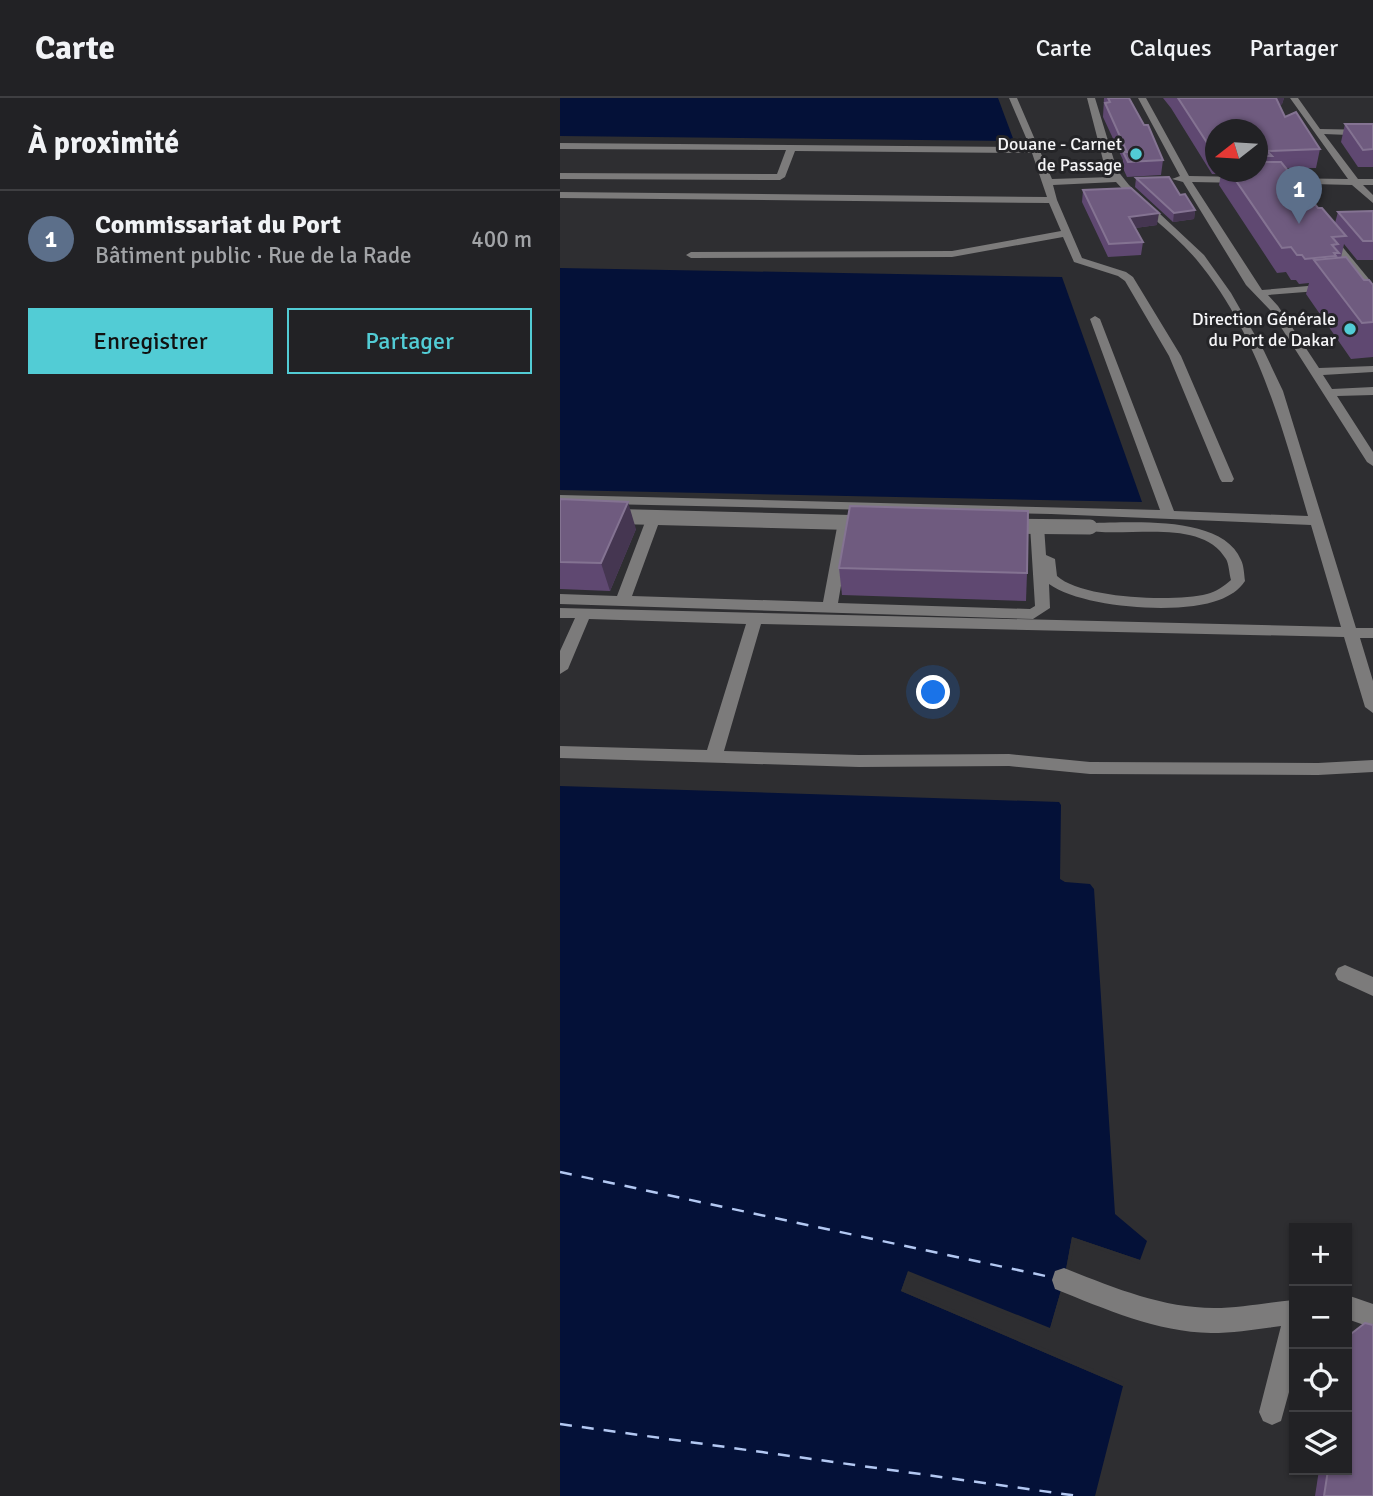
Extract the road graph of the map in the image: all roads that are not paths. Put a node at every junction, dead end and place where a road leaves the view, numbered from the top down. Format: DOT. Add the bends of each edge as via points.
graph roads {
  1 [pos="1013,98"];
  2 [pos="1091,98"];
  3 [pos="1142,98"];
  4 [pos="1151,98"];
  5 [pos="1294,98"];
  6 [pos="1318,131"];
  7 [pos="1373,133"];
  8 [pos="560,146"];
  9 [pos="791,149"];
  10 [pos="1035,150"];
  11 [pos="1186,156"];
  12 [pos="772,160"];
  13 [pos="786,160"];
  14 [pos="1193,168"];
  15 [pos="560,176"];
  16 [pos="780,177"];
  17 [pos="1186,179"];
  18 [pos="1200,179"];
  19 [pos="1205,179"];
  20 [pos="1163,180"];
  21 [pos="1120,181"];
  22 [pos="1270,181"];
  23 [pos="1284,181"];
  24 [pos="1048,182"];
  25 [pos="1136,182"];
  26 [pos="1355,182"];
  27 [pos="1373,182"];
  28 [pos="1208,191"];
  29 [pos="1292,191"];
  30 [pos="560,195"];
  31 [pos="774,198"];
  32 [pos="1052,200"];
  33 [pos="1373,200"];
  34 [pos="1318,222"];
  35 [pos="1066,233"];
  36 [pos="691,255"];
  37 [pos="1356,285"];
  38 [pos="1343,286"];
  39 [pos="1371,286"];
  40 [pos="1264,290"];
  41 [pos="1095,319"];
  42 [pos="1373,369"];
  43 [pos="1316,372"];
  44 [pos="1373,391"];
  45 [pos="1329,393"];
  46 [pos="1372,458"];
  47 [pos="1227,479"];
  48 [pos="560,499"];
  49 [pos="1168,513"];
  50 [pos="560,514"];
  51 [pos="1051,514"];
  52 [pos="654,517"];
  53 [pos="1318,521"];
  54 [pos="845,522"];
  55 [pos="886,523"];
  56 [pos="996,526"];
  57 [pos="1037,526"];
  58 [pos="560,599"];
  59 [pos="623,600"];
  60 [pos="830,607"];
  61 [pos="560,613"];
  62 [pos="584,614"];
  63 [pos="755,620"];
  64 [pos="1352,633"];
  65 [pos="1373,634"];
  66 [pos="560,669"];
  67 [pos="1373,707"];
  68 [pos="560,752"];
  69 [pos="714,756"];
  70 [pos="1373,766"];
  71 [pos="1345,974"];
  72 [pos="1373,987"];
  73 [pos="1064,1280"];
  74 [pos="1352,1309"];
  75 [pos="1289,1312"];
  76 [pos="1373,1316"];
  77 [pos="1289,1345"];
  78 [pos="1272,1412"];
  1 -- 10 [label="street"];
  2 -- 21 [label="street"];
  3 -- 17 [label="street"];
  4 -- 11 [label="street"];
  5 -- 6 [label="street"];
  6 -- 7 [label="street"];
  6 -- 26 [label="street"];
  8 -- 9 [label="street"];
  9 -- 10 [label="street"];
  9 -- 13 [label="street"];
  10 -- 24 [label="street"];
  12 -- 13 [label="street"];
  13 -- 16 [label="street"];
  14 -- 18 [label="street"];
  15 -- 16 [label="street"];
  16 -- 31 [label="street"];
  17 -- 18 [label="street"];
  17 -- 20 [label="street"];
  17 -- 40 [label="street" via="1251,285"];
  18 -- 19 [label="street"];
  18 -- 28 [label="street"];
  21 -- 24 [label="street"];
  21 -- 25 [label="street"];
  21 -- 53 [label="street" via="1201,258 1240,315 1277,391"];
  22 -- 23 [label="street"];
  23 -- 26 [label="street"];
  23 -- 29 [label="street"];
  24 -- 32 [label="street"];
  26 -- 27 [label="street"];
  26 -- 33 [label="street"];
  30 -- 31 [label="street"];
  31 -- 32 [label="street"];
  32 -- 35 [label="street"];
  34 -- 39 [label="street"];
  35 -- 36 [label="street" via="952,254"];
  35 -- 47 [label="street" via="1078,260 1129,279 1175,356"];
  37 -- 39 [label="street"];
  38 -- 40 [label="street"];
  40 -- 43 [label="street"];
  41 -- 49 [label="street"];
  42 -- 43 [label="street"];
  43 -- 45 [label="street"];
  44 -- 45 [label="street"];
  45 -- 46 [label="street"];
  48 -- 51 [label="street"];
  49 -- 51 [label="street"];
  49 -- 53 [label="street"];
  50 -- 52 [label="street, bridge"];
  51 -- 57 [label="street, bridge" via="1050,530 1049,543 1046,569 1056,583 1084,595 1191,601 1210,599 1238,581 1234,556 1205,534 1174,529 1077,527 1063,527 1050,527"];
  52 -- 54 [label="street, bridge"];
  52 -- 59 [label="street"];
  53 -- 64 [label="street"];
  54 -- 55 [label="street, bridge"];
  54 -- 60 [label="street"];
  56 -- 57 [label="street, bridge"];
  57 -- 60 [label="street" via="1043,608 1039,612"];
  58 -- 59 [label="street"];
  59 -- 60 [label="street"];
  61 -- 62 [label="street"];
  62 -- 63 [label="street"];
  62 -- 66 [label="street"];
  63 -- 64 [label="street"];
  63 -- 69 [label="street"];
  64 -- 65 [label="street"];
  64 -- 67 [label="street"];
  68 -- 69 [label="street"];
  69 -- 70 [label="street" via="1010,760 1090,768"];
  71 -- 72 [label="street"];
  73 -- 75 [label="street" via="1134,1308 1182,1317 1205,1320"];
  74 -- 76 [label="street"];
  77 -- 78 [label="street"];
}
